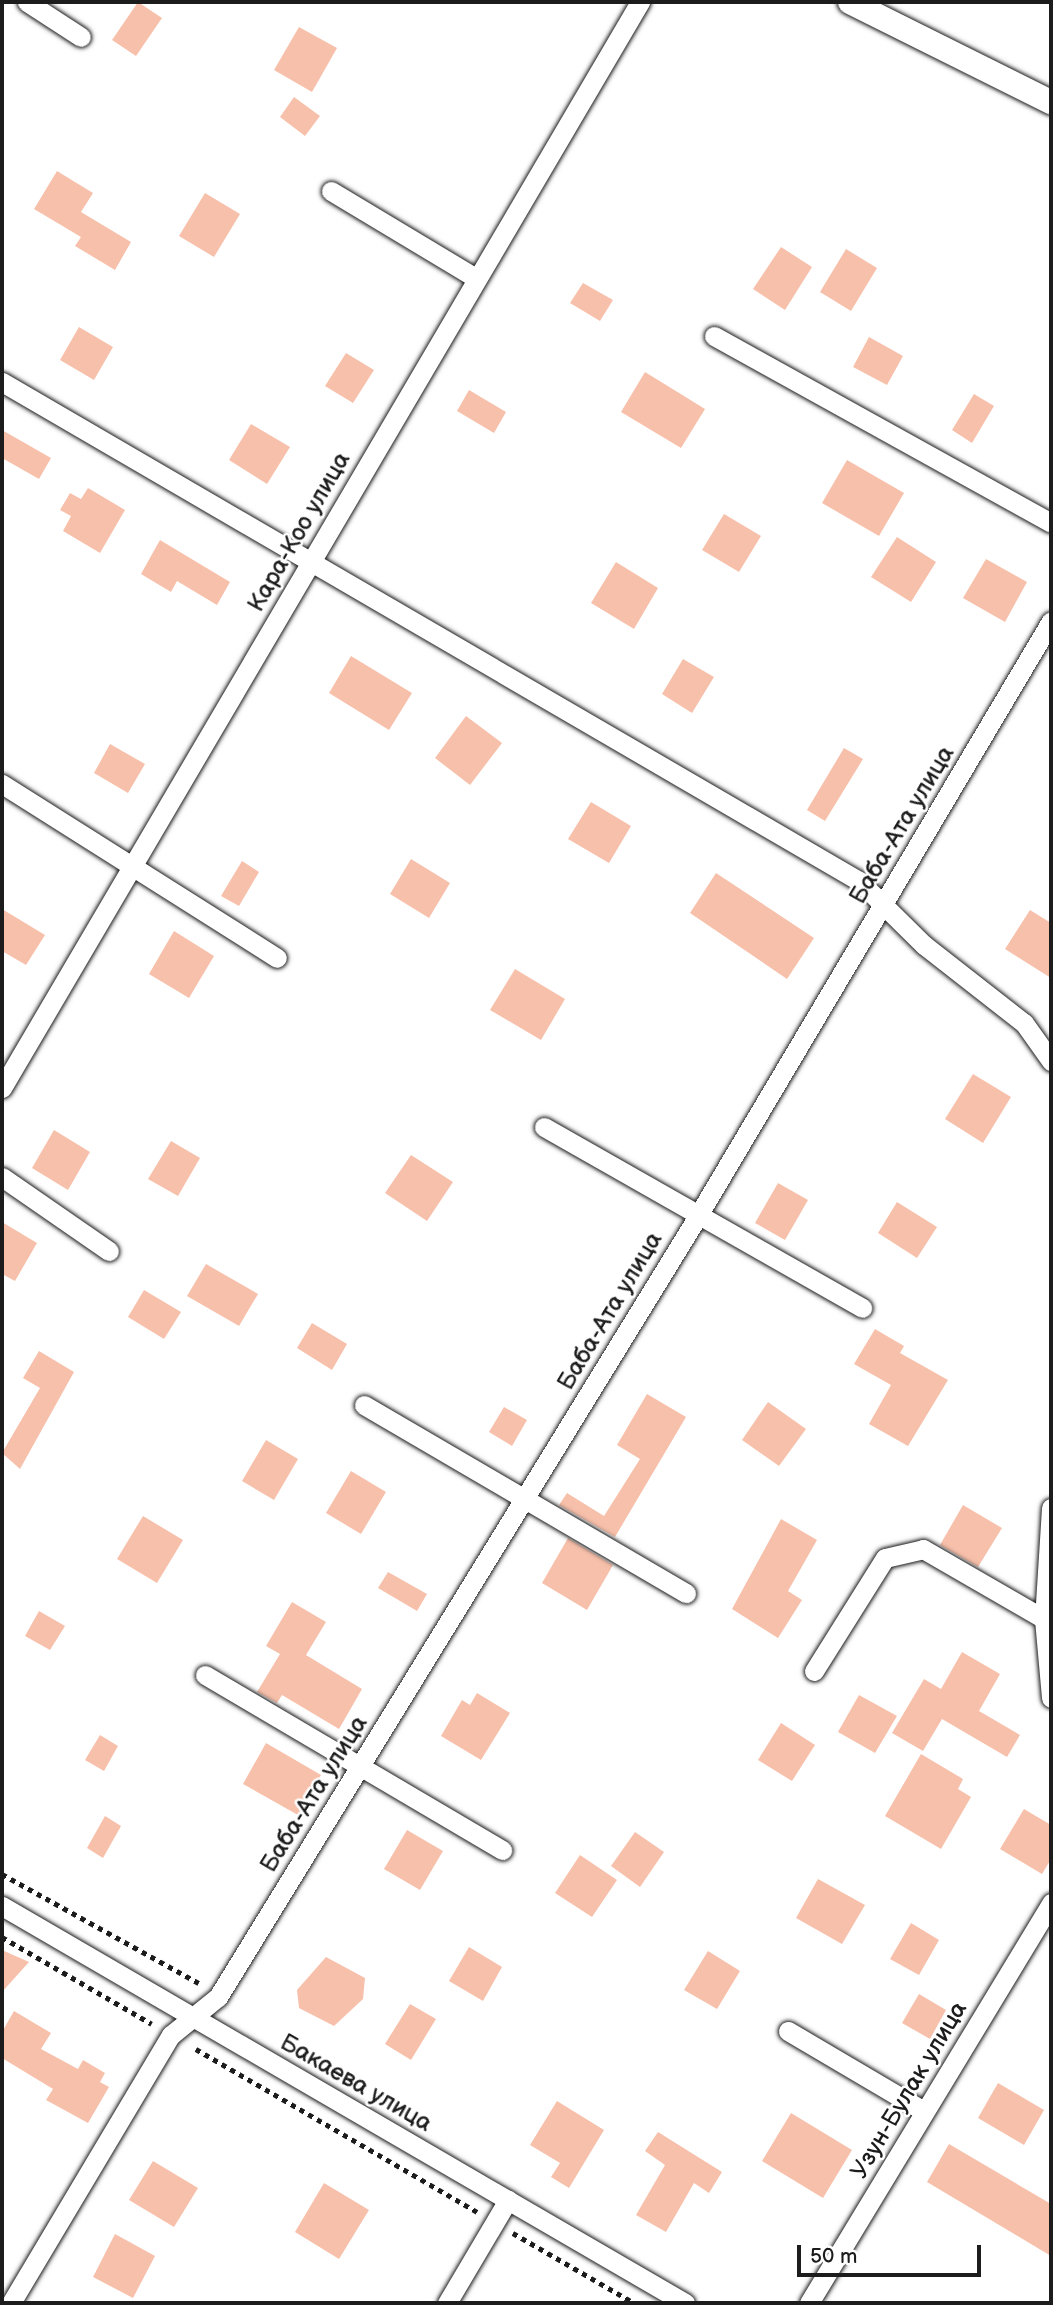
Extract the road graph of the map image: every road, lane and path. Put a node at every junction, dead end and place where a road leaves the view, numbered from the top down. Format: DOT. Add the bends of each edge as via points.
graph roads {
  1 [pos="27,2"];
  2 [pos="640,2"];
  3 [pos="850,2"];
  4 [pos="81,37"];
  5 [pos="1051,102"];
  6 [pos="331,191"];
  7 [pos="474,277"];
  8 [pos="714,336"];
  9 [pos="2,382"];
  10 [pos="1051,523"];
  11 [pos="313,559"];
  12 [pos="1051,621"];
  13 [pos="2,784"];
  14 [pos="132,864"];
  15 [pos="884,903"];
  16 [pos="277,958"];
  17 [pos="1051,1061"];
  18 [pos="2,1088"];
  19 [pos="544,1127"];
  20 [pos="2,1177"];
  21 [pos="696,1219"];
  22 [pos="109,1251"];
  23 [pos="862,1308"];
  24 [pos="364,1405"];
  25 [pos="526,1497"];
  26 [pos="1051,1508"];
  27 [pos="686,1592"];
  28 [pos="1044,1619"];
  29 [pos="814,1671"];
  30 [pos="205,1675"];
  31 [pos="1051,1698"];
  32 [pos="358,1768"];
  33 [pos="502,1850"];
  34 [pos="2,1874"];
  35 [pos="1051,1903"];
  36 [pos="2,1906"];
  37 [pos="2,1937"];
  38 [pos="199,1983"];
  39 [pos="197,2018"];
  40 [pos="162,2029"];
  41 [pos="788,2031"];
  42 [pos="196,2049"];
  43 [pos="924,2111"];
  44 [pos="508,2200"];
  45 [pos="483,2215"];
  46 [pos="512,2233"];
  47 [pos="11,2303"];
  48 [pos="447,2303"];
  49 [pos="634,2303"];
  50 [pos="685,2303"];
  51 [pos="809,2303"];
  1 -- 4 [label="street"];
  2 -- 7 [label="street, Кара-Коо улица"];
  3 -- 5 [label="street"];
  6 -- 7 [label="street"];
  7 -- 11 [label="street, Кара-Коо улица"];
  8 -- 10 [label="street"];
  9 -- 11 [label="street" via="136,465"];
  11 -- 14 [label="street, Кара-Коо улица"];
  11 -- 15 [label="street" via="859,881"];
  12 -- 15 [label="street, Баба-Ата улица"];
  13 -- 14 [label="street"];
  14 -- 16 [label="street"];
  14 -- 18 [label="street, Кара-Коо улица"];
  15 -- 17 [label="street" via="924,945 1024,1023"];
  15 -- 21 [label="street, Баба-Ата улица"];
  19 -- 21 [label="street"];
  20 -- 22 [label="street"];
  21 -- 23 [label="street" via="717,1220"];
  21 -- 25 [label="street, Баба-Ата улица"];
  24 -- 25 [label="street"];
  25 -- 27 [label="street"];
  25 -- 32 [label="street, Баба-Ата улица"];
  26 -- 28 [label="street"];
  28 -- 29 [label="street" via="923,1549 885,1558"];
  28 -- 31 [label="street"];
  30 -- 32 [label="street"];
  32 -- 33 [label="street"];
  32 -- 39 [label="street, Баба-Ата улица" via="220,1994"];
  34 -- 38 [label="path" via="187,1982"];
  35 -- 43 [label="street, Узун-Булак улица"];
  36 -- 39 [label="street, Бакаева улица"];
  37 -- 40 [label="path"];
  39 -- 44 [label="street, Бакаева улица"];
  39 -- 47 [label="street, Баба-Ата улица" via="171,2035"];
  41 -- 43 [label="street"];
  42 -- 45 [label="path"];
  43 -- 51 [label="street, Узун-Булак улица"];
  44 -- 48 [label="street"];
  44 -- 50 [label="street, Бакаева улица"];
  46 -- 49 [label="path"];
}
